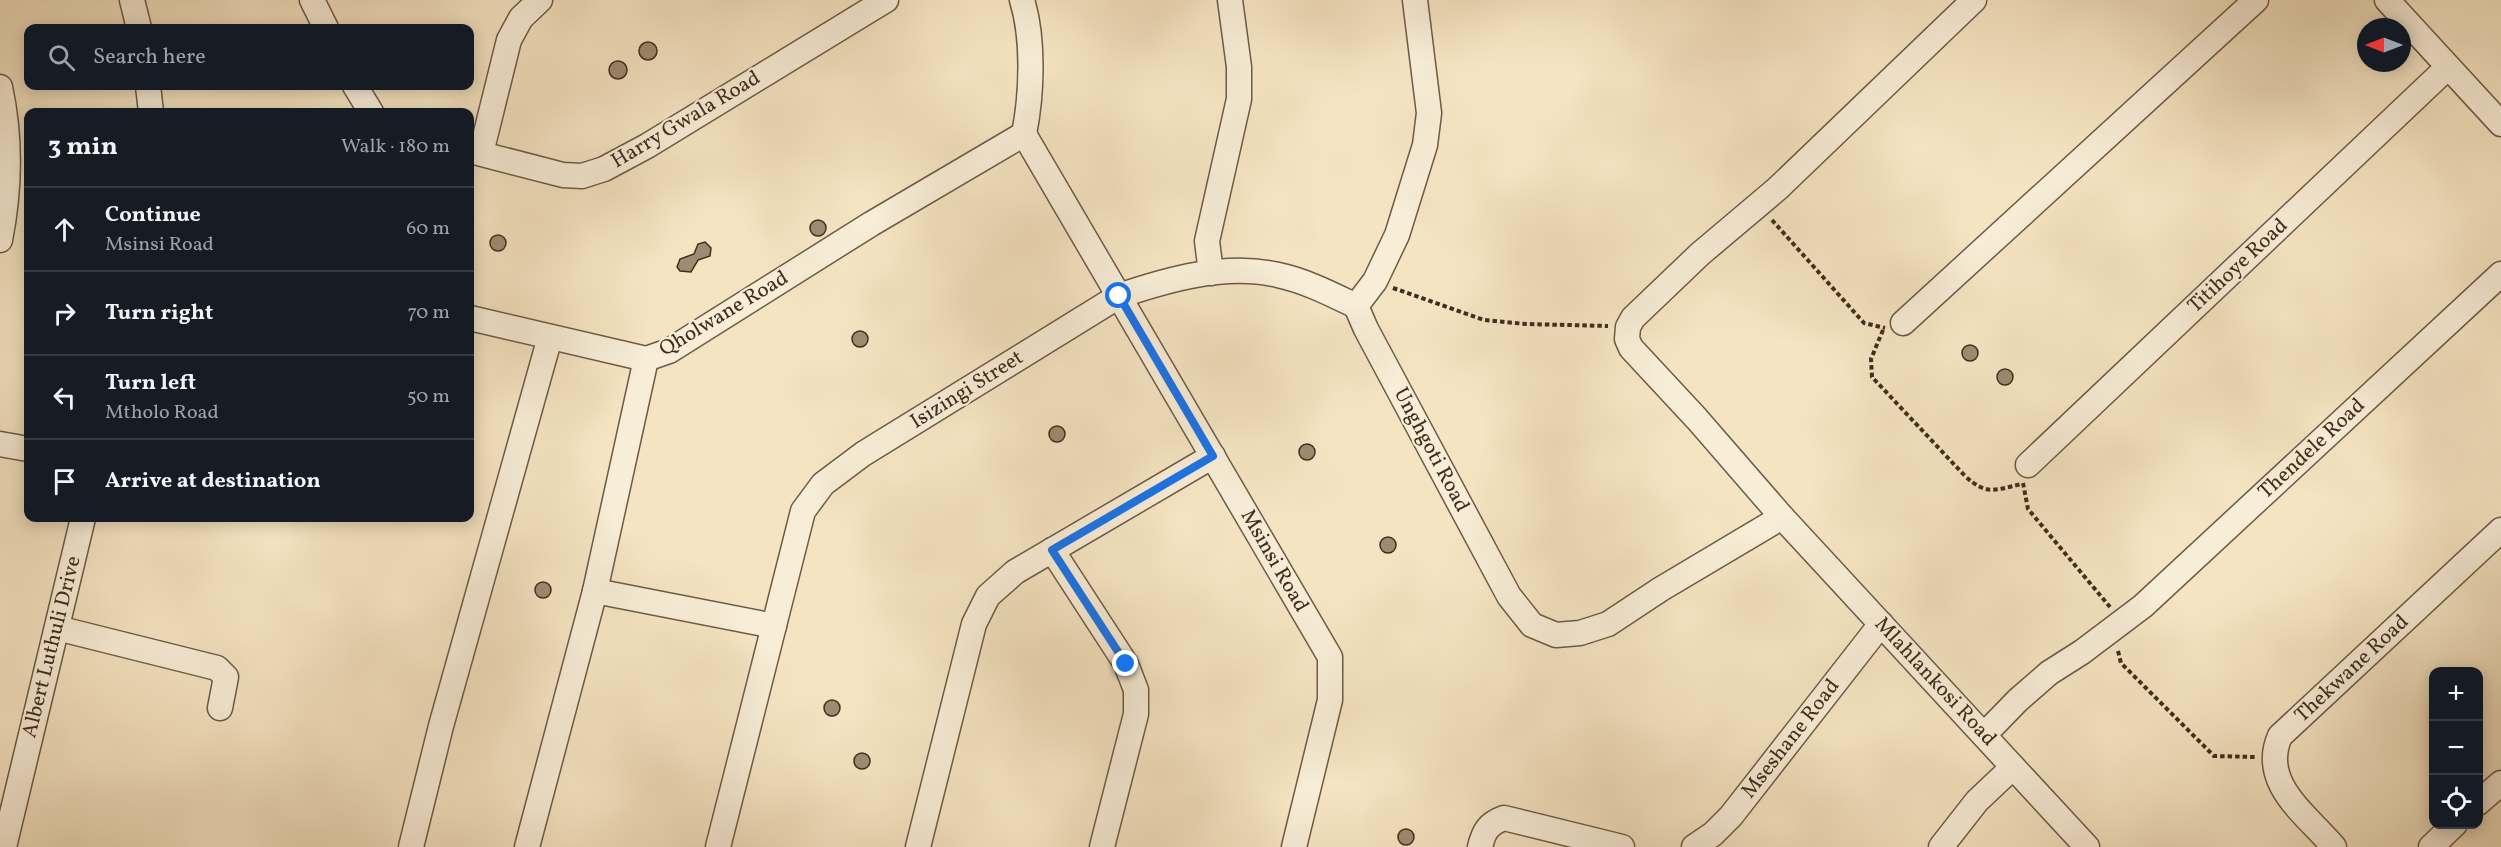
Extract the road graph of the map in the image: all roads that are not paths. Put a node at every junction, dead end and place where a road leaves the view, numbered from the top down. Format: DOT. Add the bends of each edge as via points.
graph roads {
  1 [pos="132,0"];
  2 [pos="312,0"];
  3 [pos="540,0"];
  4 [pos="886,0"];
  5 [pos="1022,0"];
  6 [pos="1230,0"];
  7 [pos="1416,0"];
  8 [pos="1974,0"];
  9 [pos="2256,0"];
  10 [pos="2387,0"];
  11 [pos="138,24"];
  12 [pos="324,24"];
  13 [pos="2448,67"];
  14 [pos="0,87"];
  15 [pos="148,90"];
  16 [pos="357,90"];
  17 [pos="151,108"];
  18 [pos="369,108"];
  19 [pos="2501,124"];
  20 [pos="1024,134"];
  21 [pos="475,152"];
  22 [pos="0,240"];
  23 [pos="1211,273"];
  24 [pos="2501,274"];
  25 [pos="1119,296"];
  26 [pos="1356,306"];
  27 [pos="474,319"];
  28 [pos="1893,326"];
  29 [pos="550,337"];
  30 [pos="646,359"];
  31 [pos="0,444"];
  32 [pos="24,448"];
  33 [pos="1213,456"];
  34 [pos="2025,475"];
  35 [pos="1782,517"];
  36 [pos="82,522"];
  37 [pos="2501,530"];
  38 [pos="1052,550"];
  39 [pos="595,591"];
  40 [pos="1881,624"];
  41 [pos="774,626"];
  42 [pos="57,628"];
  43 [pos="220,708"];
  44 [pos="1984,735"];
  45 [pos="2013,767"];
  46 [pos="2501,783"];
  47 [pos="2483,799"];
  48 [pos="2451,829"];
  49 [pos="4,847"];
  50 [pos="411,847"];
  51 [pos="527,847"];
  52 [pos="718,847"];
  53 [pos="918,847"];
  54 [pos="1102,847"];
  55 [pos="1294,847"];
  56 [pos="1480,847"];
  57 [pos="1622,847"];
  58 [pos="1694,847"];
  59 [pos="1941,847"];
  60 [pos="2087,847"];
  61 [pos="2334,847"];
  62 [pos="2431,847"];
  1 -- 11 [label="street"];
  2 -- 12 [label="street"];
  3 -- 21 [label="street" via="521,18 509,40"];
  4 -- 21 [label="street, Harry Gwala Road" via="603,169 582,176 563,175"];
  5 -- 20 [label="street" via="1030,66"];
  6 -- 23 [label="street" via="1239,99 1207,241"];
  7 -- 26 [label="street" via="1429,112 1425,145 1397,235 1376,281"];
  8 -- 35 [label="street, Mlahlankosi Road" via="1760,206 1678,274 1628,327 1626,339 1631,348"];
  9 -- 28 [label="street"];
  10 -- 13 [label="street"];
  13 -- 19 [label="street"];
  13 -- 34 [label="street, Titihoye Road"];
  14 -- 22 [label="street" via="8,136 9,181"];
  15 -- 17 [label="street"];
  16 -- 18 [label="street"];
  20 -- 25 [label="street, Msinsi Road"];
  20 -- 30 [label="street, Qholwane Road" via="871,224 669,351"];
  23 -- 25 [label="street, Isizingi Street" via="1164,281"];
  23 -- 26 [label="street, Isizingi Street" via="1248,271 1279,275 1317,287"];
  24 -- 44 [label="street, Thendele Road" via="2122,623 2049,673"];
  25 -- 33 [label="street, Msinsi Road"];
  25 -- 41 [label="street, Isizingi Street" via="862,454 823,484 804,511"];
  26 -- 35 [label="street, Unghgoti Road" via="1509,596 1532,625 1556,634 1580,633 1608,624"];
  27 -- 29 [label="street"];
  29 -- 30 [label="street"];
  29 -- 50 [label="street"];
  30 -- 39 [label="street, Qholwane Road"];
  31 -- 32 [label="street"];
  33 -- 38 [label="street"];
  33 -- 55 [label="street, Msinsi Road" via="1330,657 1330,700"];
  35 -- 40 [label="street, Mlahlankosi Road"];
  36 -- 42 [label="street, Albert Luthuli Drive"];
  37 -- 61 [label="street, Thekwane Road" via="2280,736 2273,765 2278,781"];
  38 -- 53 [label="street" via="1015,572 988,596 974,624"];
  38 -- 54 [label="street" via="1126,664 1136,690 1136,714"];
  39 -- 41 [label="street"];
  39 -- 51 [label="street, Qholwane Road"];
  40 -- 44 [label="street, Mlahlankosi Road"];
  40 -- 58 [label="street, Mseshane Road" via="1731,816"];
  41 -- 52 [label="street, Isizingi Street"];
  42 -- 43 [label="street" via="217,668 226,677"];
  42 -- 49 [label="street, Albert Luthuli Drive"];
  44 -- 45 [label="street, Mlahlankosi Road"];
  45 -- 59 [label="street" via="1977,801"];
  45 -- 60 [label="street, Mlahlankosi Road"];
  46 -- 47 [label="street"];
  48 -- 62 [label="street"];
  56 -- 57 [label="street" via="1484,832 1504,818"];
}
